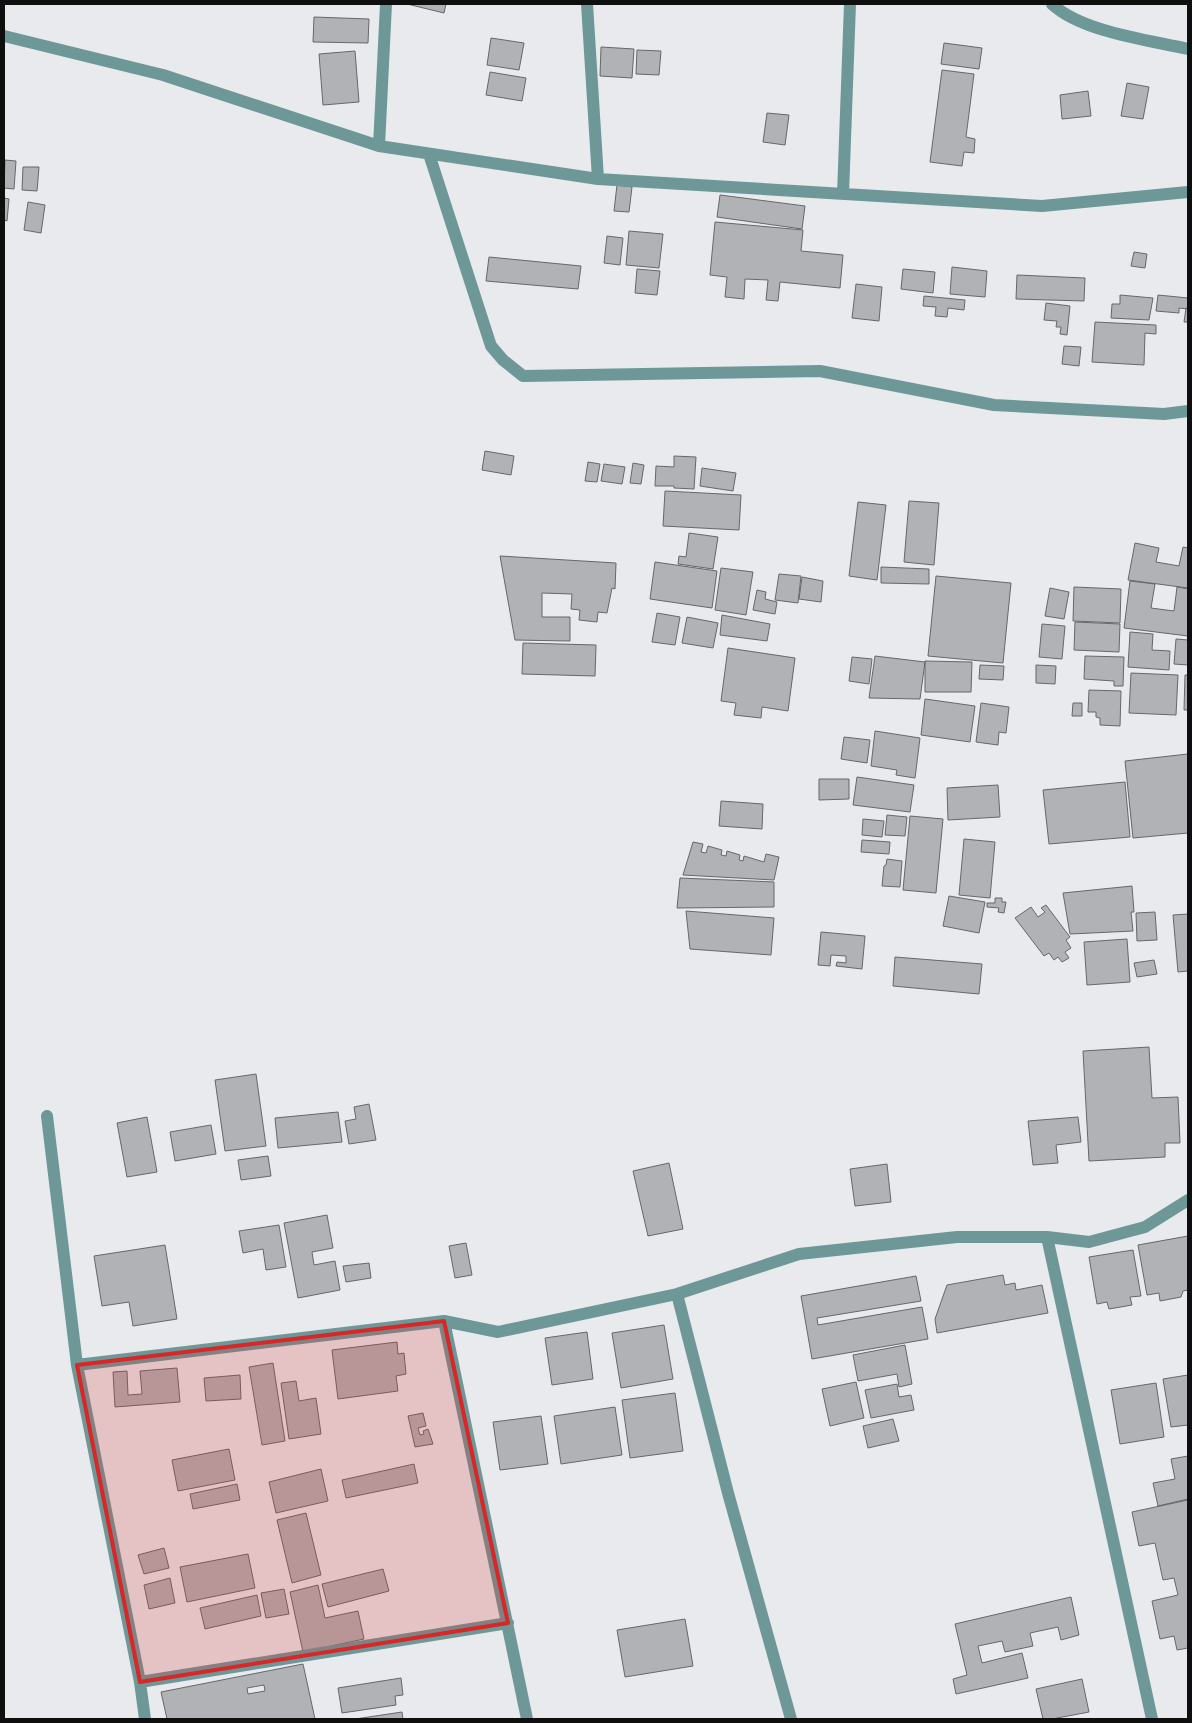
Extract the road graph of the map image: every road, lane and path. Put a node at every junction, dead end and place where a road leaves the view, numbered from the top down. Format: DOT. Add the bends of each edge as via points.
graph roads {
  1 [pos="386,4"];
  2 [pos="588,4"];
  3 [pos="850,4"];
  4 [pos="1052,4"];
  5 [pos="4,36"];
  6 [pos="1188,49"];
  7 [pos="379,146"];
  8 [pos="430,154"];
  9 [pos="598,179"];
  10 [pos="1188,192"];
  11 [pos="843,194"];
  12 [pos="1188,412"];
  13 [pos="47,1116"];
  14 [pos="1188,1200"];
  15 [pos="1048,1237"];
  16 [pos="677,1294"];
  17 [pos="444,1321"];
  18 [pos="77,1365"];
  19 [pos="508,1623"];
  20 [pos="140,1682"];
  21 [pos="145,1719"];
  22 [pos="528,1719"];
  23 [pos="791,1719"];
  24 [pos="1152,1719"];
  1 -- 7 [label="street"];
  2 -- 9 [label="street"];
  3 -- 11 [label="street"];
  4 -- 6 [label="street" via="1060,11 1100,29"];
  5 -- 7 [label="street" via="163,75"];
  7 -- 8 [label="street"];
  8 -- 9 [label="street"];
  8 -- 12 [label="street" via="491,346 523,376 820,371 994,404 1164,414"];
  9 -- 11 [label="street"];
  10 -- 11 [label="street" via="1042,206"];
  13 -- 18 [label="street"];
  14 -- 15 [label="street" via="1145,1228 1089,1242"];
  15 -- 16 [label="street" via="957,1237 800,1254"];
  15 -- 24 [label="street"];
  16 -- 17 [label="street" via="498,1332"];
  16 -- 23 [label="street"];
  17 -- 18 [label="street"];
  17 -- 19 [label="street"];
  18 -- 20 [label="street"];
  19 -- 20 [label="street"];
  19 -- 22 [label="street"];
  20 -- 21 [label="street"];
}
